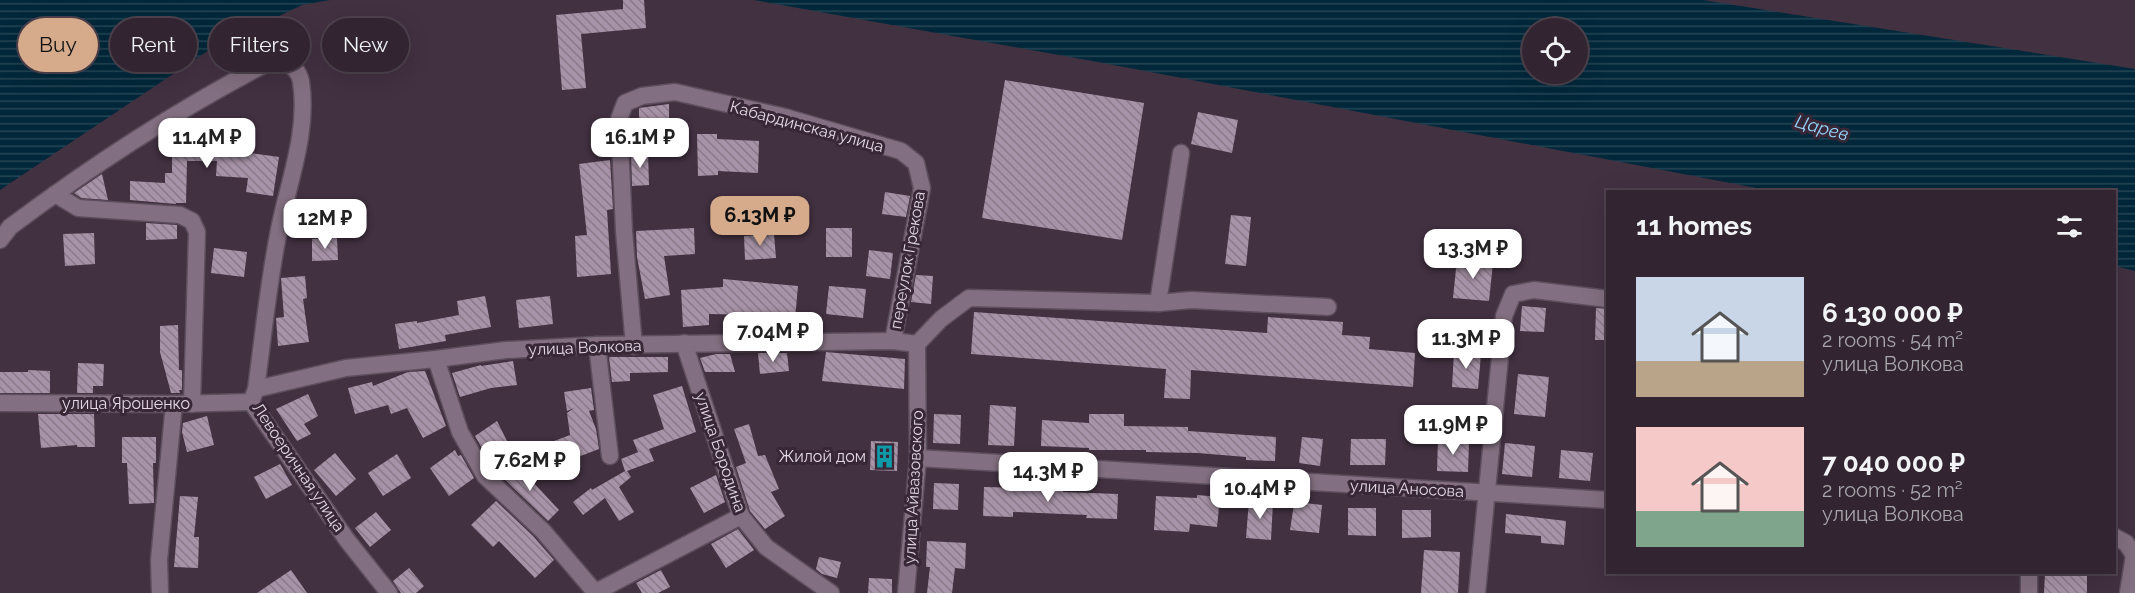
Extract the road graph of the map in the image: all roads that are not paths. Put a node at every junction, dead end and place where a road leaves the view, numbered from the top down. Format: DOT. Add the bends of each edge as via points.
graph roads {
  1 [pos="902,151"];
  2 [pos="1181,153"];
  3 [pos="55,194"];
  4 [pos="0,240"];
  5 [pos="1606,299"];
  6 [pos="1158,303"];
  7 [pos="1328,307"];
  8 [pos="893,340"];
  9 [pos="684,344"];
  10 [pos="917,344"];
  11 [pos="597,345"];
  12 [pos="634,346"];
  13 [pos="436,359"];
  14 [pos="254,395"];
  15 [pos="0,403"];
  16 [pos="174,404"];
  17 [pos="192,404"];
  18 [pos="610,456"];
  19 [pos="918,458"];
  20 [pos="1487,492"];
  21 [pos="1606,500"];
  22 [pos="741,516"];
  23 [pos="2116,538"];
  24 [pos="2030,574"];
  25 [pos="160,593"];
  26 [pos="389,593"];
  27 [pos="594,593"];
  28 [pos="831,593"];
  29 [pos="906,593"];
  30 [pos="1477,593"];
  31 [pos="2029,593"];
  32 [pos="2128,593"];
  1 -- 8 [label="street, переулок Грекова" via="916,163 922,188"];
  1 -- 12 [label="street, Кабардинская улица" via="785,117 675,92 642,96 625,103 619,119"];
  2 -- 6 [label="street"];
  3 -- 4 [label="street, Левоеричная улица" via="10,227"];
  3 -- 14 [label="street, Левоеричная улица" via="104,159 246,74 277,58 290,63 301,79 298,149 278,234"];
  3 -- 17 [label="street" via="78,208 180,215 192,221 197,232"];
  5 -- 20 [label="street" via="1534,290 1513,294 1504,316"];
  6 -- 7 [label="street" via="1191,300"];
  6 -- 10 [label="street" via="969,298"];
  8 -- 9 [label="street, улица Волкова"];
  8 -- 10 [label="street, улица Волкова"];
  9 -- 12 [label="street, улица Волкова"];
  9 -- 22 [label="street, улица Бородина"];
  10 -- 19 [label="street, улица Айвазовского"];
  11 -- 12 [label="street, улица Волкова"];
  11 -- 13 [label="street, улица Волкова"];
  11 -- 18 [label="street"];
  13 -- 14 [label="street, улица Волкова" via="346,368"];
  13 -- 27 [label="street" via="460,432 485,476 543,531"];
  14 -- 17 [label="street, улица Ярошенко"];
  14 -- 26 [label="street, Левоеричная улица" via="347,540"];
  15 -- 16 [label="street, улица Ярошенко"];
  16 -- 17 [label="street, улица Ярошенко"];
  16 -- 25 [label="street" via="159,560"];
  19 -- 20 [label="street, улица Аносова"];
  19 -- 29 [label="street, улица Айвазовского"];
  20 -- 21 [label="street, улица Аносова"];
  20 -- 30 [label="street"];
  22 -- 27 [label="street"];
  22 -- 28 [label="street, улица Бородина" via="766,548"];
  23 -- 32 [label="street" via="2126,543 2134,555"];
  24 -- 31 [label="street"];
}
